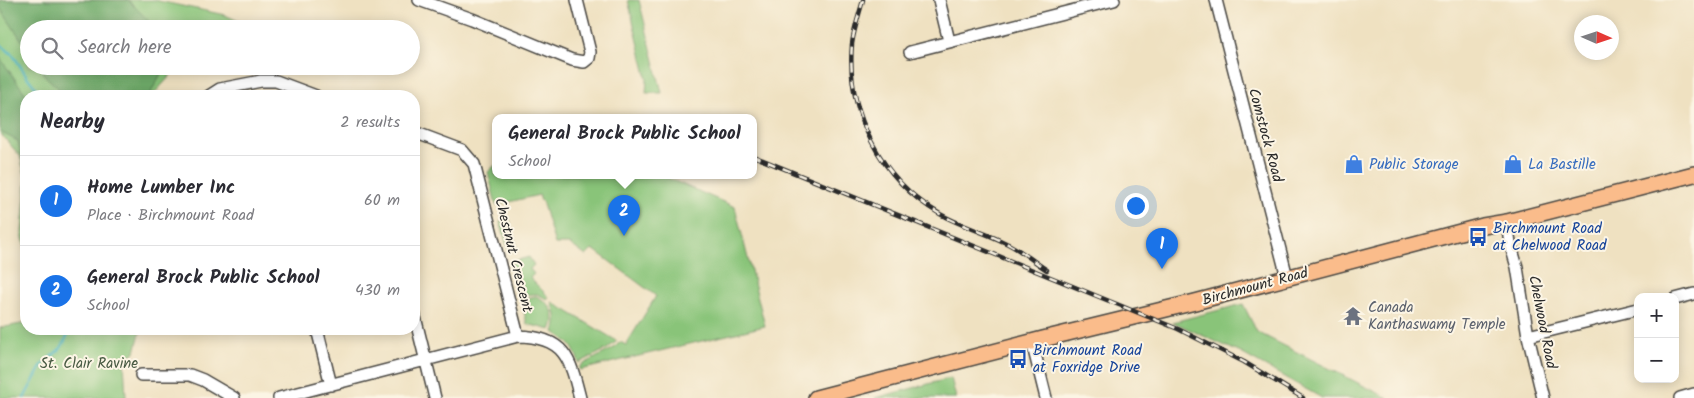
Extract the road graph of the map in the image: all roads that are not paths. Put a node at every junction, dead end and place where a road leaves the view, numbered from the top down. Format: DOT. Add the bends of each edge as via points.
graph roads {
  1 [pos="420,0"];
  2 [pos="577,0"];
  3 [pos="939,0"];
  4 [pos="1114,0"];
  5 [pos="1216,0"];
  6 [pos="436,3"];
  7 [pos="949,41"];
  8 [pos="910,52"];
  9 [pos="218,90"];
  10 [pos="299,90"];
  11 [pos="420,134"];
  12 [pos="1694,174"];
  13 [pos="1507,222"];
  14 [pos="1288,277"];
  15 [pos="1694,294"];
  16 [pos="1679,298"];
  17 [pos="1634,310"];
  18 [pos="318,335"];
  19 [pos="420,335"];
  20 [pos="518,336"];
  21 [pos="1528,336"];
  22 [pos="1032,342"];
  23 [pos="426,360"];
  24 [pos="141,375"];
  25 [pos="331,385"];
  26 [pos="1694,394"];
  27 [pos="234,398"];
  28 [pos="279,398"];
  29 [pos="435,398"];
  30 [pos="580,398"];
  31 [pos="816,398"];
  32 [pos="1046,398"];
  33 [pos="1543,398"];
  34 [pos="1680,398"];
  1 -- 6 [label="street"];
  2 -- 6 [label="street" via="590,52 584,62 572,60"];
  3 -- 7 [label="street"];
  4 -- 7 [label="street"];
  5 -- 14 [label="street, Comstock Road"];
  7 -- 8 [label="street"];
  9 -- 10 [label="street" via="260,81 276,82"];
  11 -- 20 [label="street, Chestnut Crescent" via="462,150 474,164"];
  12 -- 13 [label="main road, Birchmount Road"];
  13 -- 14 [label="main road, Birchmount Road"];
  13 -- 21 [label="street, Chelwood Road"];
  14 -- 22 [label="main road, Birchmount Road"];
  15 -- 16 [label="street"];
  17 -- 21 [label="street"];
  18 -- 25 [label="street"];
  19 -- 23 [label="street"];
  20 -- 23 [label="street"];
  20 -- 30 [label="street" via="546,340 564,352"];
  21 -- 33 [label="street, Chelwood Road"];
  22 -- 31 [label="main road, Birchmount Road"];
  22 -- 32 [label="street"];
  23 -- 25 [label="street"];
  23 -- 29 [label="street"];
  24 -- 27 [label="street" via="190,375"];
  25 -- 28 [label="street"];
  26 -- 34 [label="street"];
}
